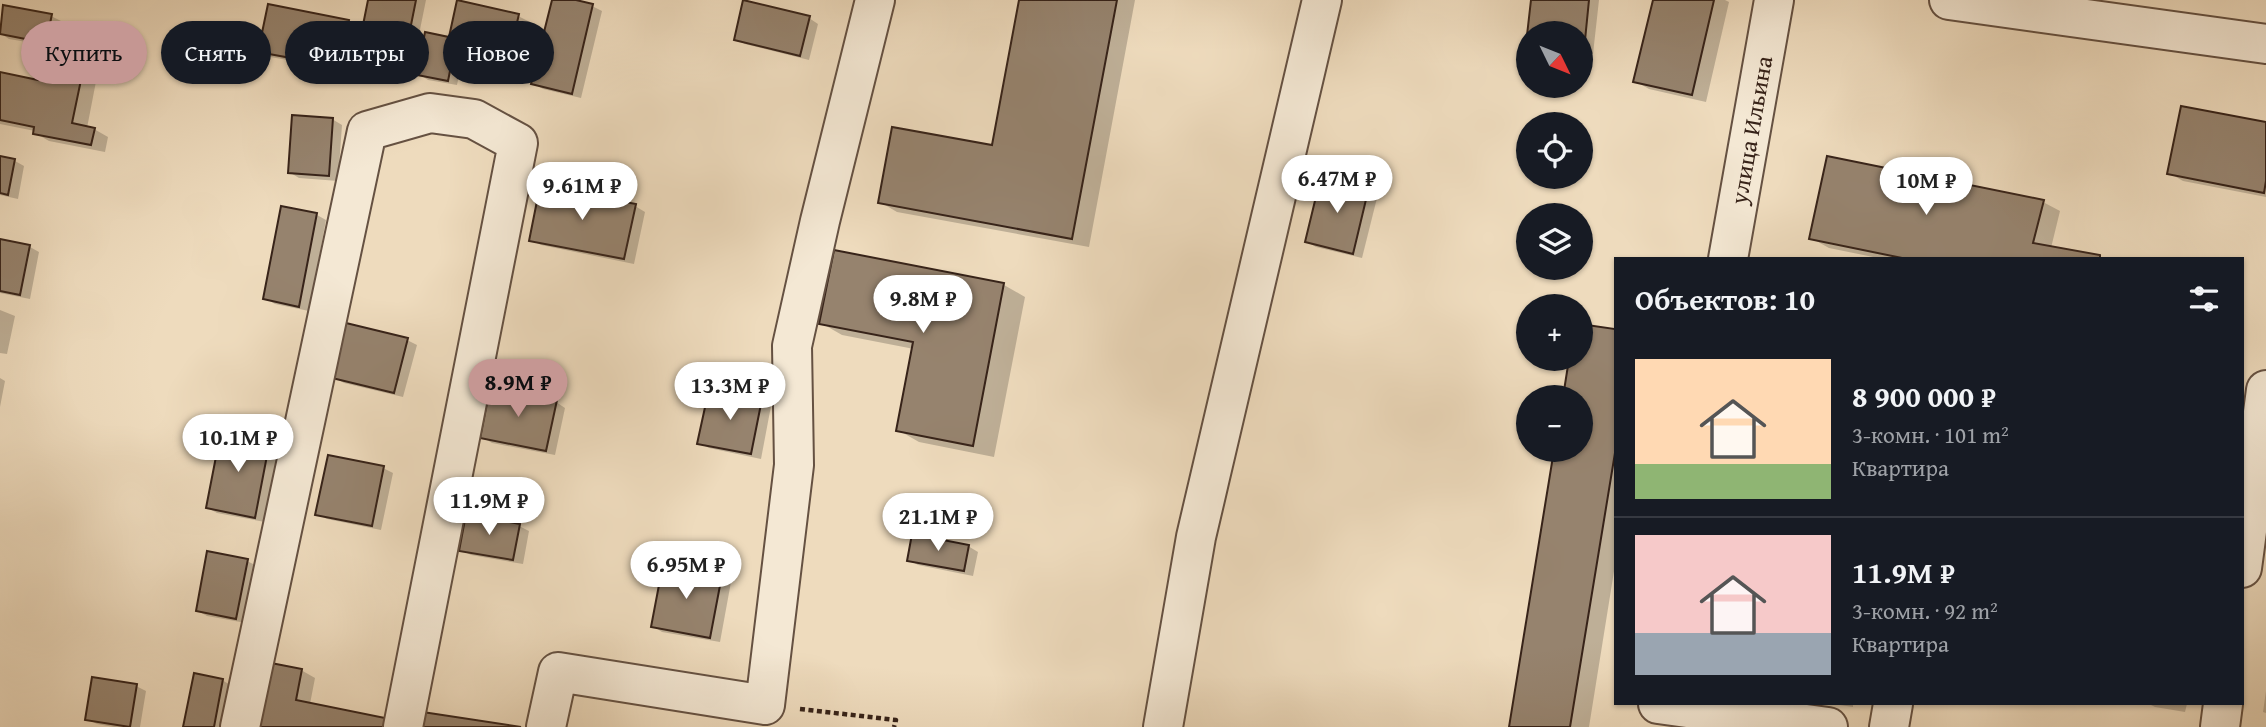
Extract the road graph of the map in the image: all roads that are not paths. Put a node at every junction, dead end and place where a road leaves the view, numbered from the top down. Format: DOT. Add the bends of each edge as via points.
graph roads {
  1 [pos="875,0"];
  2 [pos="1322,0"];
  3 [pos="1774,0"];
  4 [pos="1964,1"];
  5 [pos="2266,44"];
  6 [pos="1728,257"];
  7 [pos="2266,390"];
  8 [pos="2244,553"];
  9 [pos="1648,705"];
  10 [pos="1665,705"];
  11 [pos="1893,705"];
  12 [pos="2223,705"];
  13 [pos="240,727"];
  14 [pos="404,727"];
  15 [pos="546,727"];
  16 [pos="1163,727"];
  17 [pos="1643,727"];
  18 [pos="1828,727"];
  19 [pos="1889,727"];
  20 [pos="2220,727"];
  1 -- 15 [label="street" via="792,346 794,465 765,705 558,672"];
  2 -- 16 [label="street" via="1196,537"];
  3 -- 6 [label="street, улица Ильина"];
  4 -- 5 [label="street"];
  7 -- 8 [label="street"];
  9 -- 17 [label="street"];
  10 -- 18 [label="street"];
  11 -- 19 [label="street"];
  12 -- 20 [label="street"];
  13 -- 14 [label="street" via="367,131 430,113 474,119 518,143"];
}
